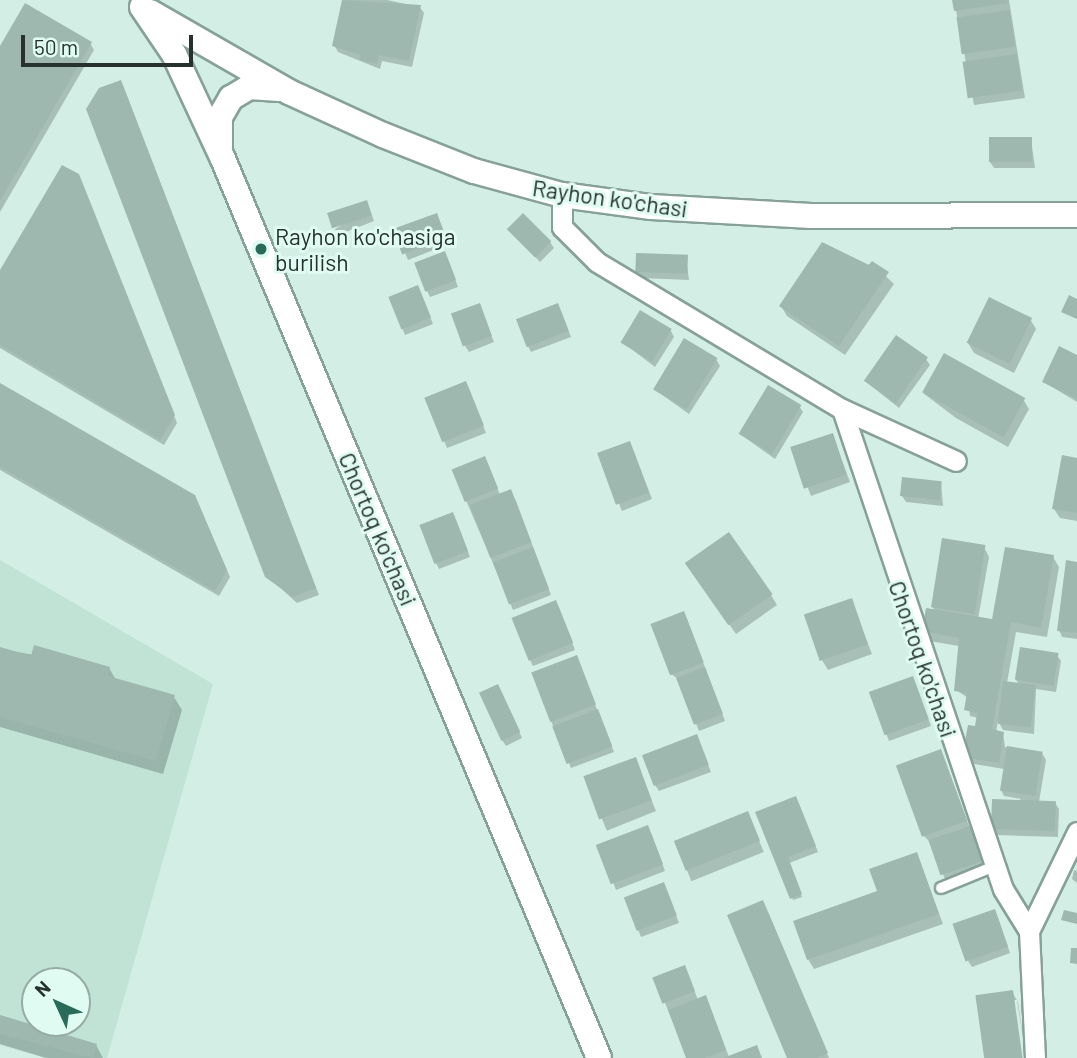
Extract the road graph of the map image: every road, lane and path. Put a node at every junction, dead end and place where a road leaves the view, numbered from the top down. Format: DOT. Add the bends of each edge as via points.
graph roads {
  1 [pos="137,4"];
  2 [pos="289,92"];
  3 [pos="223,159"];
  4 [pos="562,195"];
  5 [pos="1077,218"];
  6 [pos="842,409"];
  7 [pos="956,461"];
  8 [pos="1077,832"];
  9 [pos="995,866"];
  10 [pos="941,888"];
  11 [pos="1029,931"];
  12 [pos="598,1058"];
  13 [pos="1035,1058"];
  1 -- 2 [label="street, Rayhon ko'chasi"];
  1 -- 3 [label="street, Chortoq ko'chasi" via="174,54"];
  2 -- 3 [label="street" via="257,85 231,98 219,125"];
  2 -- 4 [label="street, Rayhon ko'chasi" via="474,171"];
  3 -- 12 [label="street, Chortoq ko'chasi"];
  4 -- 5 [label="street, Rayhon ko'chasi" via="651,207 811,216"];
  4 -- 6 [label="street" via="562,227 597,262"];
  6 -- 7 [label="street"];
  6 -- 9 [label="street, Chortoq ko'chasi"];
  8 -- 11 [label="street, Chortoq ko'chasi"];
  9 -- 10 [label="lane"];
  9 -- 11 [label="street, Chortoq ko'chasi" via="1003,889"];
  11 -- 13 [label="street, Chortoq ko'chasi"];
}
